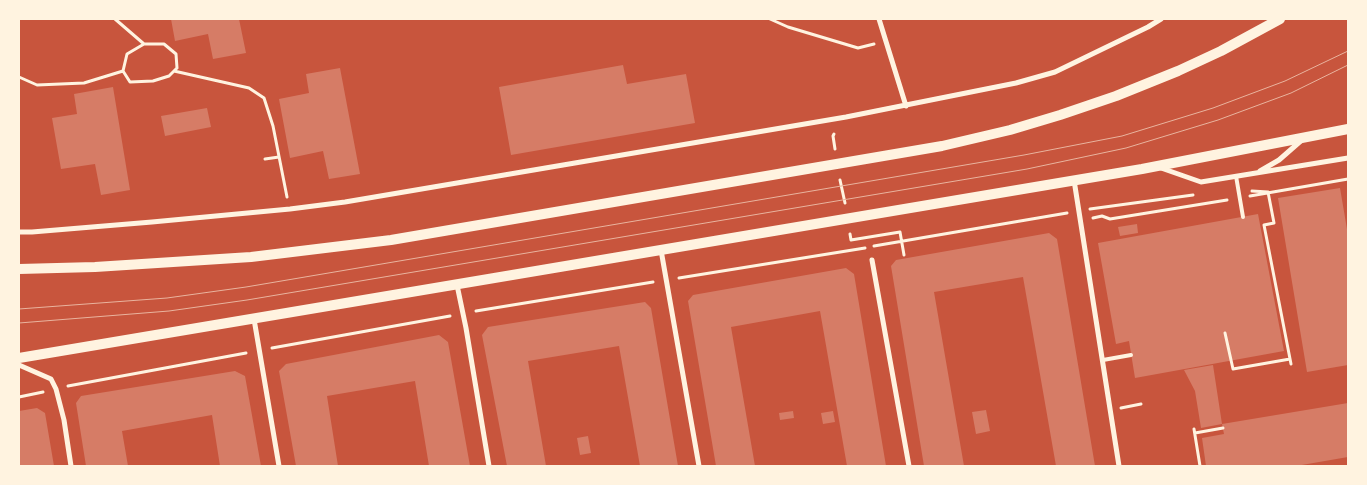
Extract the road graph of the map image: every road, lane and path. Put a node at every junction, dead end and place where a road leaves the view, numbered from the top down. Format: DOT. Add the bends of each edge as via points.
graph roads {
  1 [pos="115,19"];
  2 [pos="770,19"];
  3 [pos="879,19"];
  4 [pos="1161,19"];
  5 [pos="1280,19"];
  6 [pos="886,41"];
  7 [pos="144,44"];
  8 [pos="122,71"];
  9 [pos="174,71"];
  10 [pos="19,77"];
  11 [pos="906,106"];
  12 [pos="1348,129"];
  13 [pos="833,136"];
  14 [pos="1307,136"];
  15 [pos="836,153"];
  16 [pos="279,157"];
  17 [pos="1348,158"];
  18 [pos="265,159"];
  19 [pos="1156,166"];
  20 [pos="839,173"];
  21 [pos="1255,173"];
  22 [pos="1236,176"];
  23 [pos="1348,179"];
  24 [pos="1074,180"];
  25 [pos="1238,190"];
  26 [pos="1268,192"];
  27 [pos="1197,194"];
  28 [pos="1239,198"];
  29 [pos="290,209"];
  30 [pos="846,211"];
  31 [pos="1079,211"];
  32 [pos="1243,217"];
  33 [pos="1080,220"];
  34 [pos="850,230"];
  35 [pos="19,232"];
  36 [pos="902,242"];
  37 [pos="661,250"];
  38 [pos="904,255"];
  39 [pos="872,260"];
  40 [pos="19,269"];
  41 [pos="666,280"];
  42 [pos="457,285"];
  43 [pos="463,313"];
  44 [pos="254,319"];
  45 [pos="1225,332"];
  46 [pos="259,350"];
  47 [pos="1131,355"];
  48 [pos="19,358"];
  49 [pos="1290,359"];
  50 [pos="1103,360"];
  51 [pos="1291,364"];
  52 [pos="19,365"];
  53 [pos="56,390"];
  54 [pos="19,397"];
  55 [pos="1141,404"];
  56 [pos="1135,406"];
  57 [pos="1223,428"];
  58 [pos="72,466"];
  59 [pos="279,466"];
  60 [pos="489,466"];
  61 [pos="699,466"];
  62 [pos="909,466"];
  63 [pos="1119,466"];
  64 [pos="1200,466"];
  1 -- 7 [label="path"];
  2 -- 6 [label="path" via="858,48"];
  3 -- 6 [label="street"];
  4 -- 11 [label="street" via="1055,72"];
  5 -- 40 [label="main road" via="1221,52 1125,92 1010,130 942,146 401,238 252,257"];
  6 -- 11 [label="street"];
  7 -- 8 [label="path" via="127,54"];
  7 -- 9 [label="path" via="164,44 176,54 177,68"];
  8 -- 9 [label="path" via="130,82 153,81"];
  8 -- 10 [label="path" via="84,83 37,85"];
  9 -- 16 [label="path" via="248,88 264,98"];
  11 -- 29 [label="street"];
  12 -- 14 [label="main road"];
  13 -- 15 [label="path"];
  14 -- 19 [label="main road"];
  14 -- 21 [label="street" via="1279,160"];
  16 -- 18 [label="path"];
  16 -- 29 [label="path"];
  17 -- 21 [label="street"];
  19 -- 22 [label="street" via="1201,182"];
  19 -- 24 [label="main road"];
  20 -- 30 [label="path"];
  21 -- 22 [label="street"];
  22 -- 25 [label="lane"];
  23 -- 26 [label="path"];
  24 -- 31 [label="street"];
  24 -- 37 [label="main road"];
  25 -- 26 [label="path"];
  25 -- 28 [label="lane"];
  26 -- 28 [label="path"];
  26 -- 49 [label="path" via="1274,223 1264,225"];
  27 -- 31 [label="path"];
  28 -- 32 [label="lane"];
  28 -- 33 [label="path" via="1110,219 1102,216"];
  29 -- 35 [label="street"];
  31 -- 33 [label="street"];
  31 -- 36 [label="path"];
  33 -- 50 [label="street"];
  34 -- 36 [label="path" via="851,240 900,232"];
  36 -- 38 [label="path"];
  36 -- 41 [label="path"];
  37 -- 41 [label="street"];
  37 -- 42 [label="main road"];
  39 -- 62 [label="street"];
  41 -- 43 [label="path"];
  41 -- 61 [label="street"];
  42 -- 43 [label="street"];
  42 -- 44 [label="main road"];
  43 -- 46 [label="path"];
  43 -- 60 [label="street"];
  44 -- 46 [label="street"];
  44 -- 48 [label="main road"];
  45 -- 49 [label="path" via="1233,369"];
  46 -- 53 [label="path"];
  46 -- 59 [label="street"];
  47 -- 50 [label="lane"];
  49 -- 51 [label="path"];
  50 -- 63 [label="street"];
  52 -- 53 [label="street" via="51,380"];
  53 -- 54 [label="path"];
  53 -- 58 [label="street"];
  55 -- 56 [label="path"];
  57 -- 64 [label="path" via="1194,431"];
}
